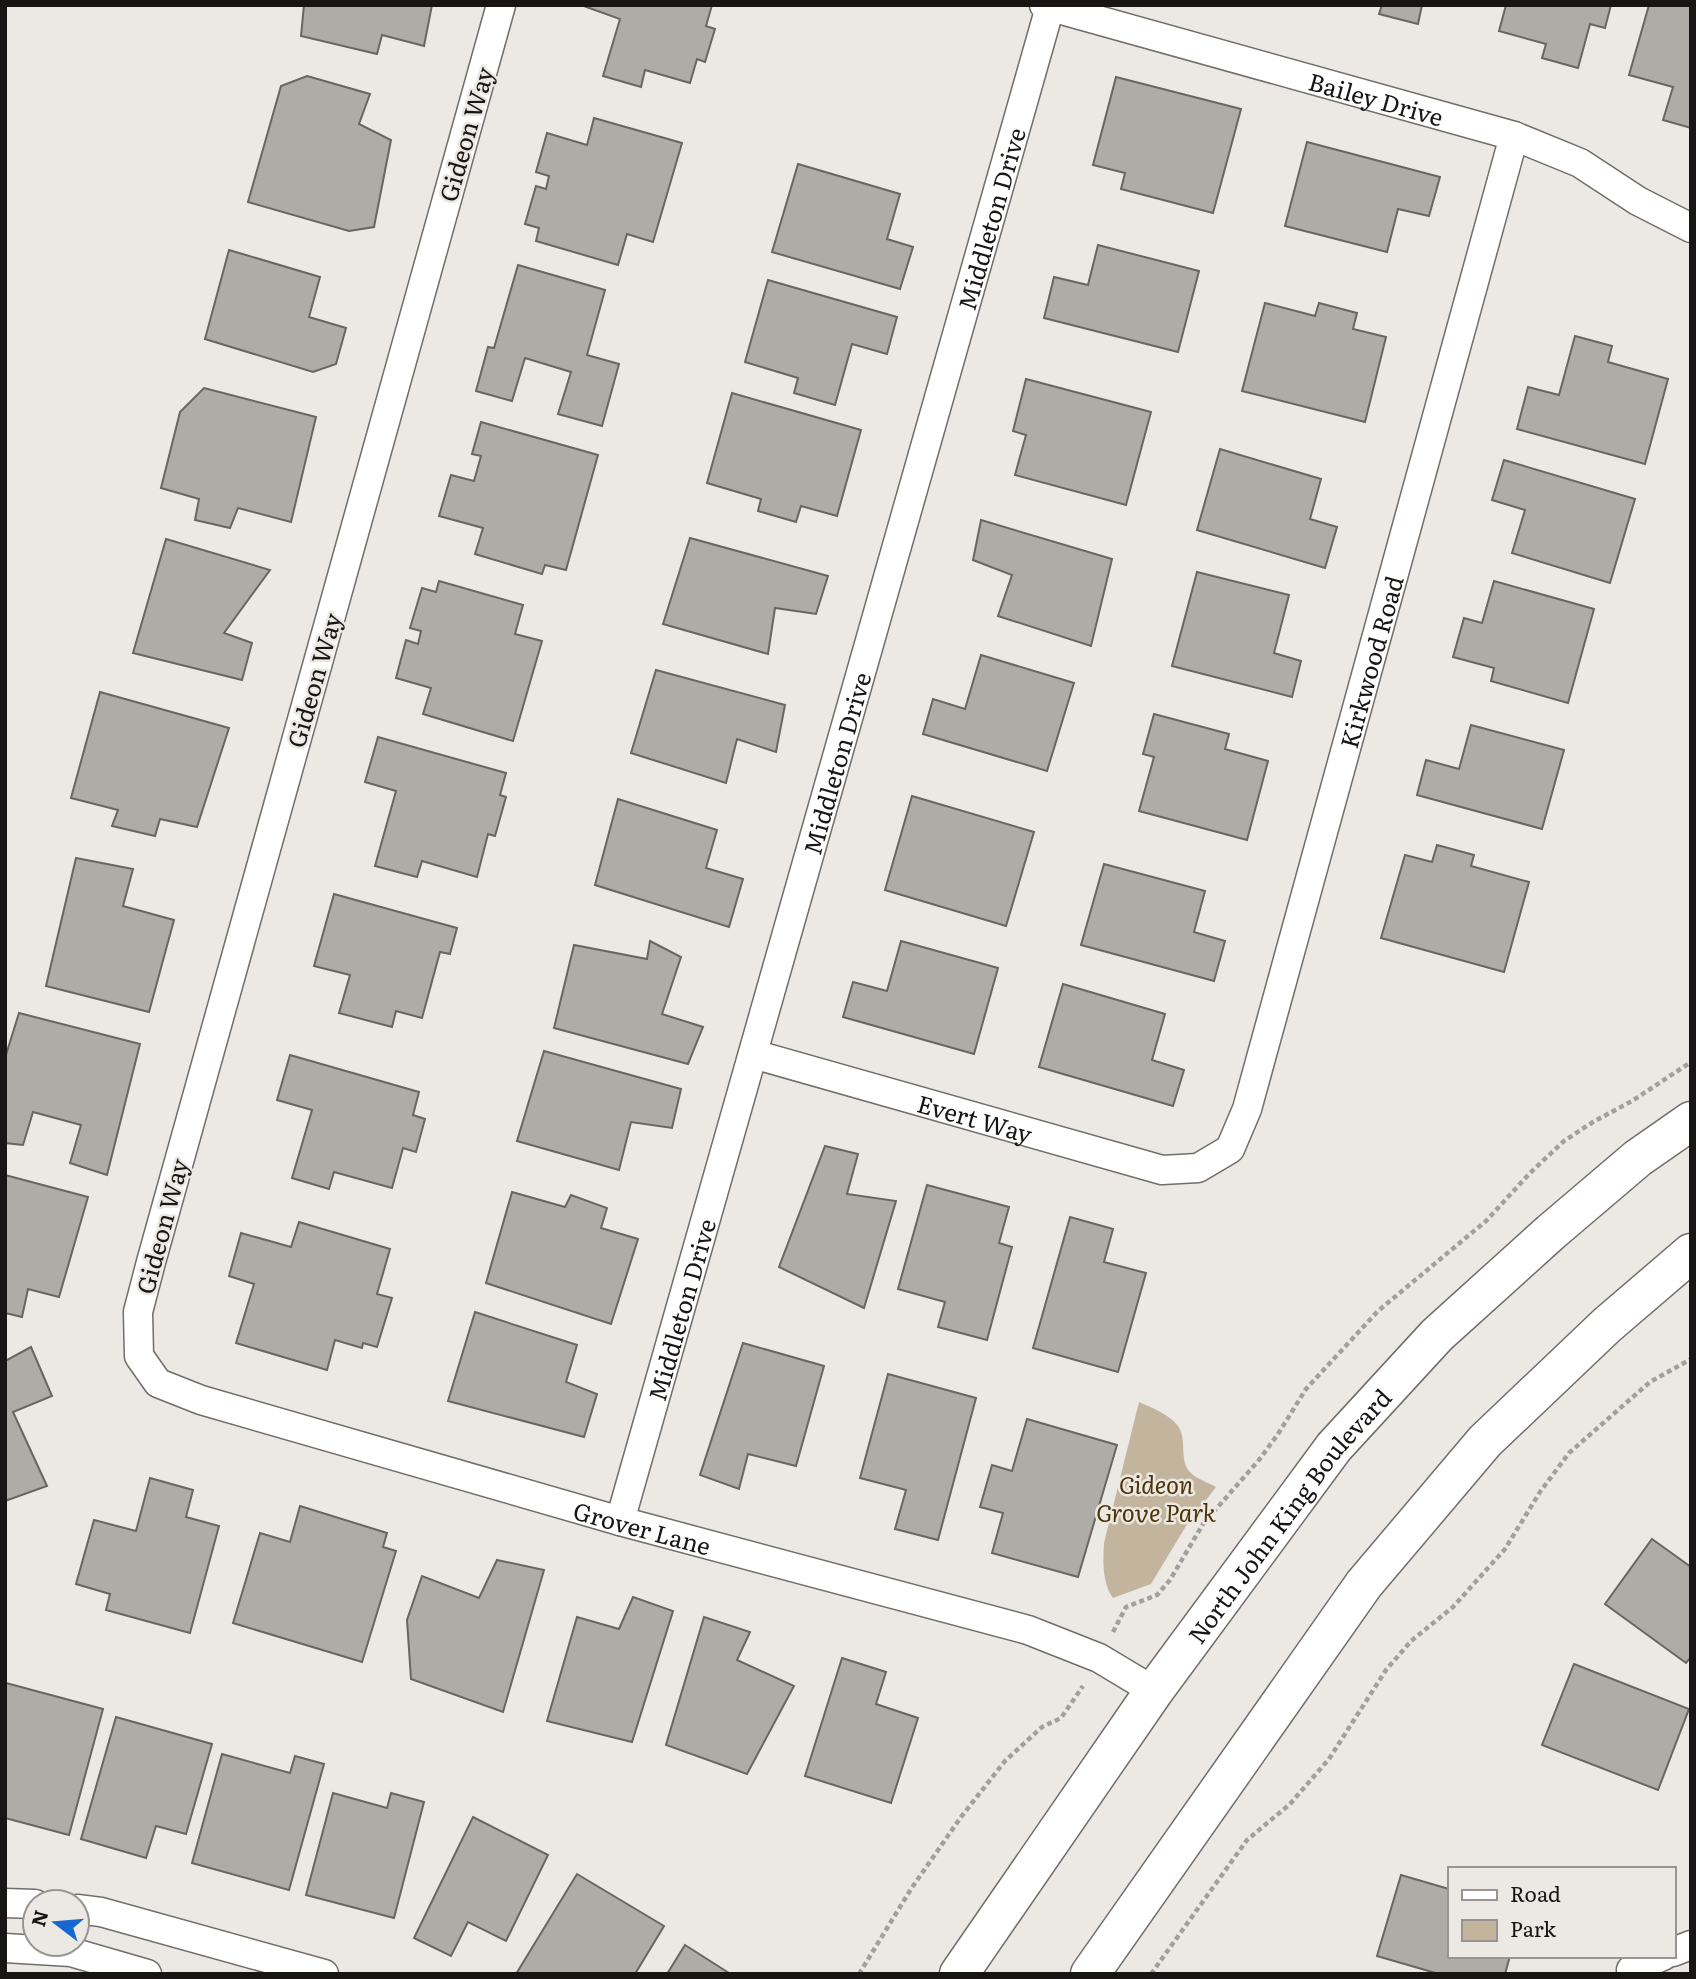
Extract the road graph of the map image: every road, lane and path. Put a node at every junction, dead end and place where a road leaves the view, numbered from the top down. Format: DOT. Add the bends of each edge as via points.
graph roads {
  1 [pos="501,5"];
  2 [pos="1047,6"];
  3 [pos="1514,136"];
  4 [pos="1691,229"];
  5 [pos="753,1054"];
  6 [pos="1691,1062"];
  7 [pos="1691,1121"];
  8 [pos="1198,1168"];
  9 [pos="1691,1253"];
  10 [pos="139,1356"];
  11 [pos="1691,1359"];
  12 [pos="620,1521"];
  13 [pos="1112,1633"];
  14 [pos="1085,1682"];
  15 [pos="1154,1691"];
  16 [pos="91,1911"];
  17 [pos="5,1948"];
  18 [pos="1658,1958"];
  19 [pos="1631,1970"];
  20 [pos="147,1974"];
  21 [pos="324,1974"];
  22 [pos="859,1974"];
  23 [pos="959,1974"];
  24 [pos="1090,1974"];
  25 [pos="1151,1974"];
  1 -- 10 [label="street, Gideon Way" via="151,1262 138,1312"];
  2 -- 3 [label="street, Bailey Drive"];
  2 -- 5 [label="street, Middleton Drive"];
  3 -- 4 [label="street, Bailey Drive" via="1580,163"];
  3 -- 8 [label="street, Kirkwood Road" via="1247,1109 1230,1149"];
  5 -- 8 [label="street, Evert Way" via="1162,1170"];
  5 -- 12 [label="street, Middleton Drive"];
  6 -- 13 [label="path" via="1564,1141 1486,1221 1378,1311 1306,1389 1265,1451 1202,1524 1170,1580 1157,1595 1126,1607"];
  7 -- 15 [label="main road, North John King Boulevard" via="1628,1166 1437,1335 1334,1447"];
  9 -- 24 [label="main road" via="1485,1441 1364,1584"];
  10 -- 12 [label="street, Grover Lane" via="158,1383 201,1400"];
  11 -- 25 [label="path" via="1650,1382 1569,1453 1505,1549 1453,1607 1410,1641 1329,1759 1290,1804 1247,1840"];
  12 -- 15 [label="street, Grover Lane" via="1028,1630 1099,1658"];
  14 -- 22 [label="path" via="1061,1718 1042,1727 1005,1761 961,1817"];
  15 -- 23 [label="main road, North John King Boulevard"];
  16 -- 21 [label="street"];
  17 -- 20 [label="street" via="71,1952"];
  18 -- 19 [label="street"];
}
